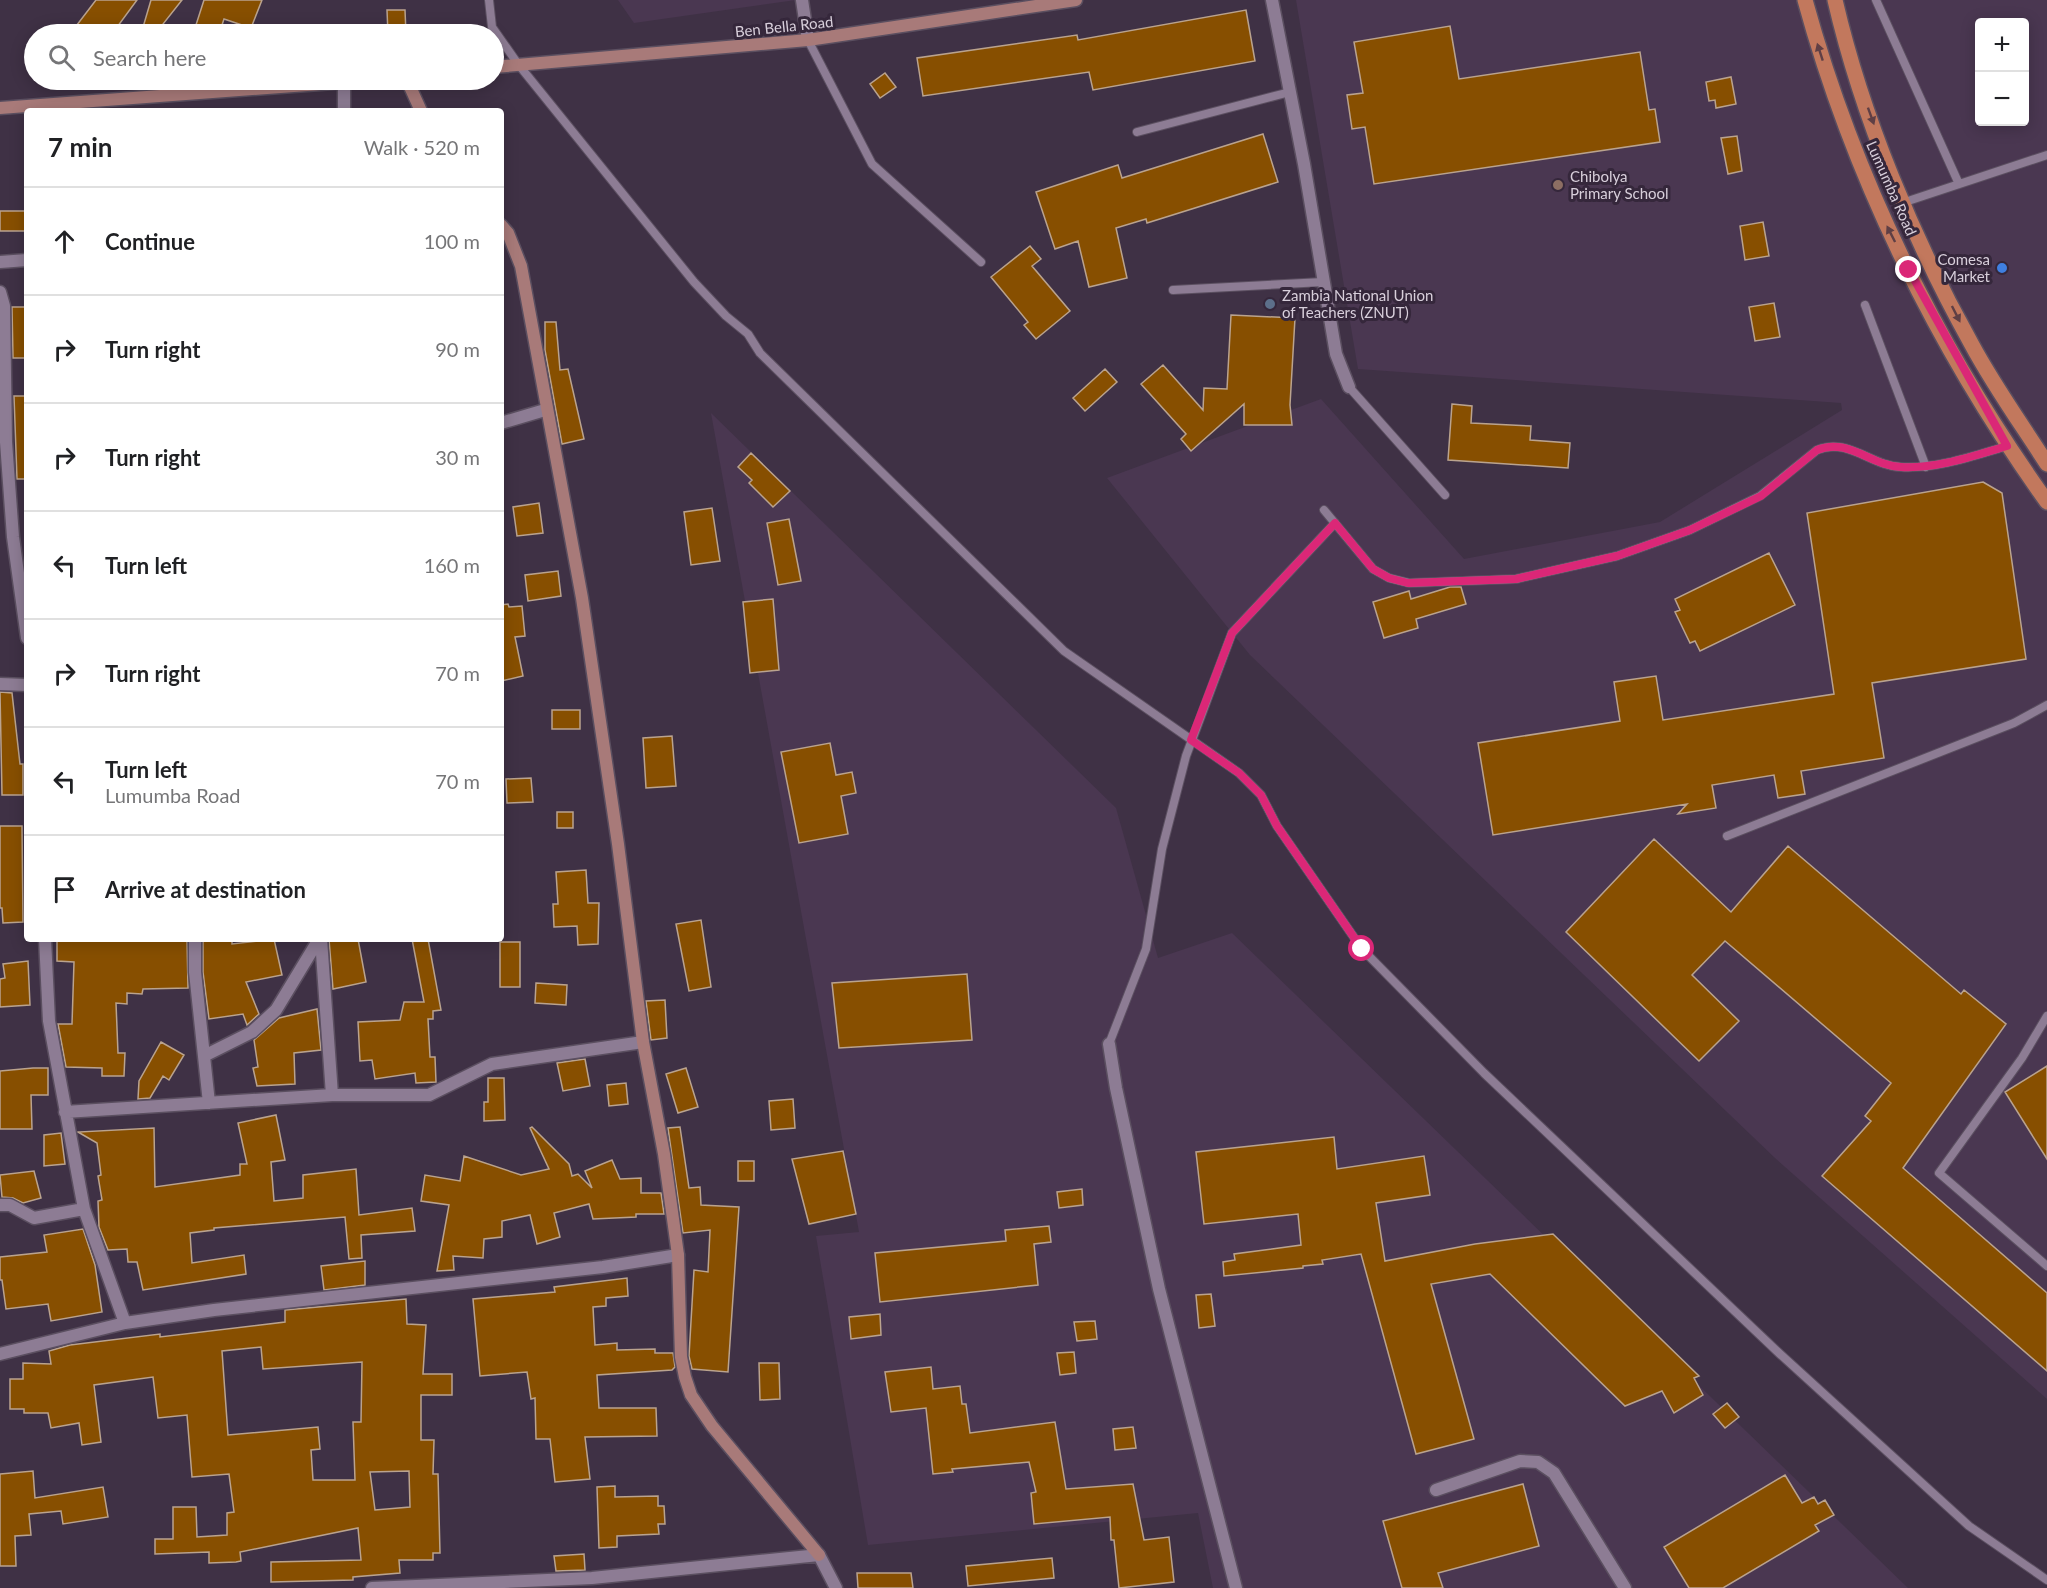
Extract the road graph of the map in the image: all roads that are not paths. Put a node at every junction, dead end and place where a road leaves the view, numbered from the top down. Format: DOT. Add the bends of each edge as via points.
graph roads {
  1 [pos="489,0"];
  2 [pos="802,0"];
  3 [pos="1076,0"];
  4 [pos="1272,0"];
  5 [pos="1805,0"];
  6 [pos="1835,0"];
  7 [pos="1876,0"];
  8 [pos="492,24"];
  9 [pos="808,40"];
  10 [pos="504,44"];
  11 [pos="518,64"];
  12 [pos="504,66"];
  13 [pos="248,90"];
  14 [pos="344,90"];
  15 [pos="412,90"];
  16 [pos="1290,92"];
  17 [pos="0,108"];
  18 [pos="344,108"];
  19 [pos="420,108"];
  20 [pos="1137,132"];
  21 [pos="2047,155"];
  22 [pos="1959,184"];
  23 [pos="1902,203"];
  24 [pos="504,228"];
  25 [pos="24,260"];
  26 [pos="0,262"];
  27 [pos="981,262"];
  28 [pos="1323,282"];
  29 [pos="1173,290"];
  30 [pos="0,292"];
  31 [pos="1866,305"];
  32 [pos="1349,387"];
  33 [pos="545,410"];
  34 [pos="504,422"];
  35 [pos="2007,446"];
  36 [pos="2047,464"];
  37 [pos="1926,467"];
  38 [pos="1446,495"];
  39 [pos="2047,502"];
  40 [pos="1324,510"];
  41 [pos="1335,523"];
  42 [pos="24,616"];
  43 [pos="0,684"];
  44 [pos="24,684"];
  45 [pos="2047,705"];
  46 [pos="1191,740"];
  47 [pos="1727,836"];
  48 [pos="45,942"];
  49 [pos="195,942"];
  50 [pos="318,942"];
  51 [pos="320,942"];
  52 [pos="2047,1016"];
  53 [pos="643,1042"];
  54 [pos="1109,1044"];
  55 [pos="204,1056"];
  56 [pos="332,1095"];
  57 [pos="209,1103"];
  58 [pos="65,1112"];
  59 [pos="0,1205"];
  60 [pos="84,1209"];
  61 [pos="678,1255"];
  62 [pos="2047,1266"];
  63 [pos="125,1323"];
  64 [pos="0,1354"];
  65 [pos="1436,1490"];
  66 [pos="819,1555"];
  67 [pos="2047,1580"];
  68 [pos="592,1583"];
  69 [pos="372,1588"];
  70 [pos="836,1588"];
  71 [pos="1236,1588"];
  72 [pos="1625,1588"];
  1 -- 8 [label="lane"];
  2 -- 9 [label="street"];
  3 -- 9 [label="street, Ben Bella Road"];
  4 -- 16 [label="street"];
  35 -- 5 [label="main road, Lumumba Road, one-way" via="1883,218 1838,109"];
  6 -- 23 [label="main road, Lumumba Road, one-way"];
  7 -- 22 [label="lane"];
  9 -- 11 [label="street, Ben Bella Road"];
  9 -- 27 [label="lane" via="872,164"];
  10 -- 11 [label="lane"];
  11 -- 12 [label="street, Ben Bella Road"];
  11 -- 46 [label="lane" via="694,282 748,334 760,353 1064,651"];
  13 -- 17 [label="street"];
  14 -- 18 [label="street"];
  15 -- 19 [label="street"];
  16 -- 20 [label="lane"];
  16 -- 28 [label="street"];
  21 -- 22 [label="lane"];
  22 -- 23 [label="lane"];
  23 -- 36 [label="main road, Lumumba Road, one-way" via="1972,347"];
  24 -- 33 [label="street" via="521,266"];
  25 -- 26 [label="street"];
  28 -- 29 [label="lane"];
  28 -- 32 [label="street" via="1336,354"];
  30 -- 42 [label="street" via="4,306 6,442 13,537"];
  31 -- 37 [label="lane"];
  32 -- 38 [label="lane"];
  33 -- 34 [label="street"];
  33 -- 53 [label="street" via="582,598"];
  35 -- 37 [label="lane"];
  35 -- 39 [label="main road, Lumumba Road"];
  37 -- 41 [label="lane" via="1885,464 1847,448 1827,446 1761,496 1690,530 1617,556 1516,579 1408,583 1389,578 1373,569"];
  40 -- 41 [label="lane"];
  41 -- 46 [label="lane" via="1232,633"];
  43 -- 44 [label="street"];
  45 -- 47 [label="lane" via="2014,723"];
  46 -- 54 [label="lane" via="1162,849 1146,949"];
  46 -- 67 [label="lane" via="1239,773 1261,795 1277,826 1362,949 1484,1073 1780,1354 1969,1526"];
  48 -- 58 [label="street" via="49,1021"];
  49 -- 55 [label="street"];
  50 -- 55 [label="street" via="276,1010 252,1032"];
  51 -- 56 [label="street"];
  52 -- 62 [label="lane" via="2022,1058 1939,1173"];
  53 -- 56 [label="street" via="492,1064 429,1095"];
  53 -- 61 [label="street"];
  54 -- 71 [label="street" via="1159,1289"];
  55 -- 57 [label="street"];
  56 -- 57 [label="street"];
  57 -- 58 [label="street"];
  58 -- 60 [label="street"];
  59 -- 60 [label="street" via="10,1205 34,1218"];
  60 -- 63 [label="street"];
  61 -- 63 [label="street"];
  61 -- 66 [label="street" via="681,1357 691,1395 744,1467"];
  63 -- 64 [label="street"];
  65 -- 72 [label="street" via="1520,1461 1538,1462 1554,1473"];
  66 -- 68 [label="street"];
  66 -- 70 [label="street"];
  68 -- 69 [label="street"];
}
